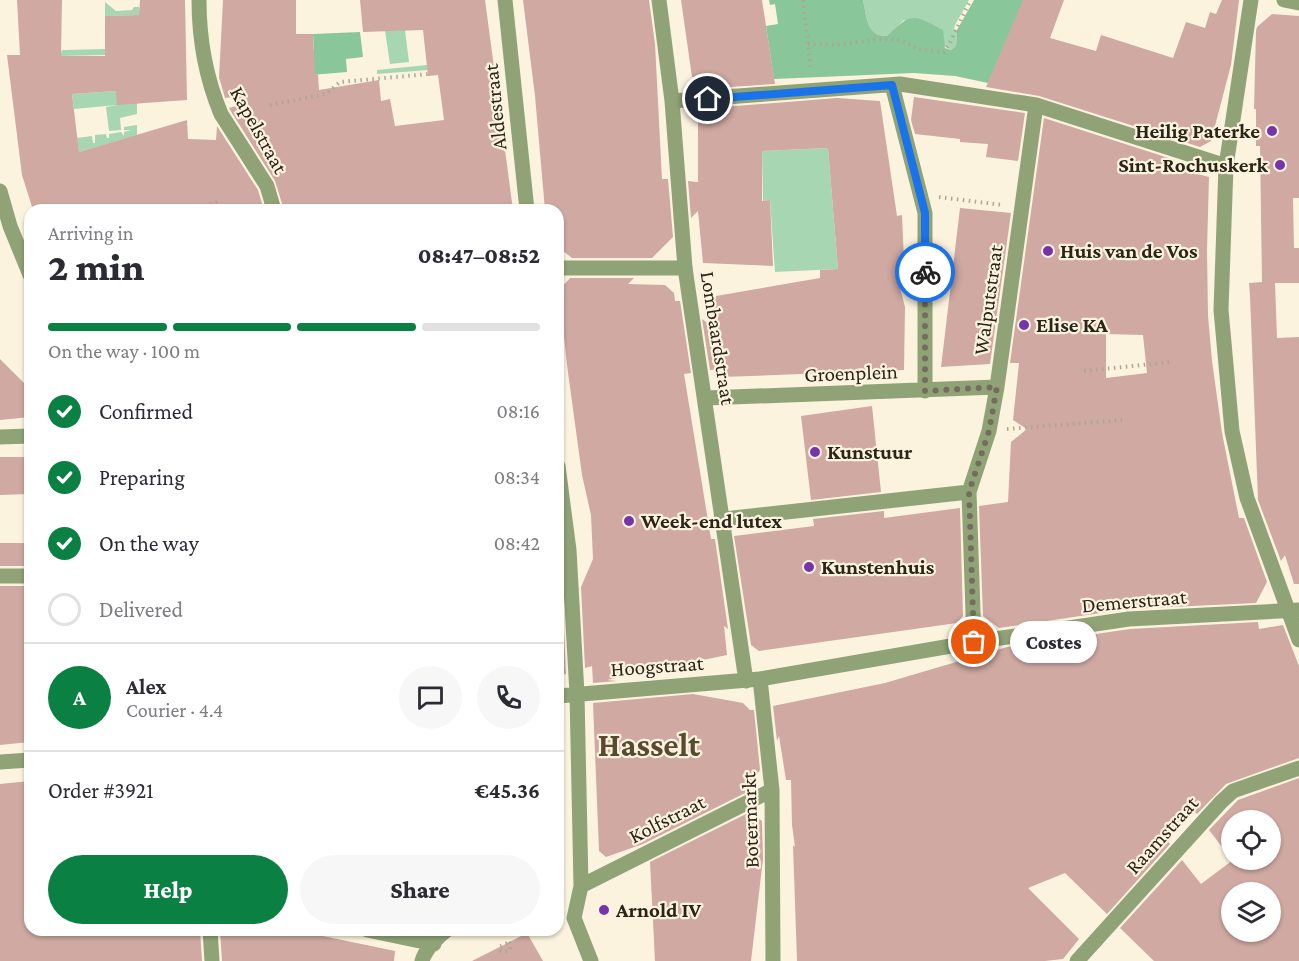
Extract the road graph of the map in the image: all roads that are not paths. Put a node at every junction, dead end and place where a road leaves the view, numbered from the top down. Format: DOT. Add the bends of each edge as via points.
graph roads {
  1 [pos="200,0"];
  2 [pos="505,0"];
  3 [pos="658,0"];
  4 [pos="1251,0"];
  5 [pos="1284,0"];
  6 [pos="1299,3"];
  7 [pos="892,85"];
  8 [pos="672,101"];
  9 [pos="1036,105"];
  10 [pos="1226,166"];
  11 [pos="0,191"];
  12 [pos="272,204"];
  13 [pos="526,204"];
  14 [pos="24,260"];
  15 [pos="564,268"];
  16 [pos="686,268"];
  17 [pos="997,387"];
  18 [pos="925,391"];
  19 [pos="706,398"];
  20 [pos="24,436"];
  21 [pos="0,437"];
  22 [pos="969,492"];
  23 [pos="564,512"];
  24 [pos="724,519"];
  25 [pos="0,576"];
  26 [pos="24,576"];
  27 [pos="1293,610"];
  28 [pos="1299,640"];
  29 [pos="974,642"];
  30 [pos="753,680"];
  31 [pos="577,694"];
  32 [pos="564,695"];
  33 [pos="24,760"];
  34 [pos="0,762"];
  35 [pos="1299,768"];
  36 [pos="772,790"];
  37 [pos="581,886"];
  38 [pos="574,918"];
  39 [pos="564,919"];
  40 [pos="210,936"];
  41 [pos="396,936"];
  42 [pos="438,936"];
  43 [pos="434,944"];
  44 [pos="212,961"];
  45 [pos="422,961"];
  46 [pos="591,961"];
  47 [pos="773,961"];
  48 [pos="1077,961"];
  1 -- 12 [label="street, Kapelstraat" via="204,60 217,103 267,186"];
  2 -- 13 [label="street, Aldestraat"];
  3 -- 8 [label="street, Lombaardstraat"];
  4 -- 10 [label="street"];
  5 -- 6 [label="street"];
  7 -- 8 [label="street"];
  7 -- 9 [label="street"];
  7 -- 18 [label="street" via="925,213"];
  8 -- 16 [label="street, Lombaardstraat"];
  9 -- 10 [label="street"];
  9 -- 17 [label="street, Walputstraat"];
  10 -- 27 [label="street" via="1221,310 1232,430 1247,498"];
  11 -- 14 [label="street"];
  15 -- 16 [label="street"];
  16 -- 19 [label="street, Lombaardstraat"];
  17 -- 18 [label="street, Groenplein"];
  17 -- 22 [label="street, Walputstraat" via="989,431"];
  18 -- 19 [label="street, Groenplein"];
  19 -- 24 [label="street, Lombaardstraat"];
  20 -- 21 [label="street"];
  22 -- 24 [label="street"];
  22 -- 29 [label="street, Walputstraat"];
  23 -- 31 [label="street"];
  24 -- 30 [label="street, Lombaardstraat"];
  25 -- 26 [label="street"];
  27 -- 28 [label="street"];
  27 -- 29 [label="street, Demerstraat" via="1130,619"];
  29 -- 30 [label="street, Demerstraat"];
  30 -- 31 [label="street, Hoogstraat"];
  30 -- 36 [label="street, Botermarkt"];
  31 -- 32 [label="street, Hoogstraat"];
  31 -- 37 [label="street"];
  33 -- 34 [label="street"];
  35 -- 48 [label="street, Raamstraat" via="1227,796"];
  36 -- 37 [label="street, Kolfstraat"];
  36 -- 47 [label="street, Botermarkt"];
  37 -- 38 [label="street"];
  38 -- 39 [label="street"];
  38 -- 46 [label="street"];
  40 -- 44 [label="street"];
  41 -- 43 [label="street"];
  42 -- 43 [label="street"];
  43 -- 45 [label="street"];
}
